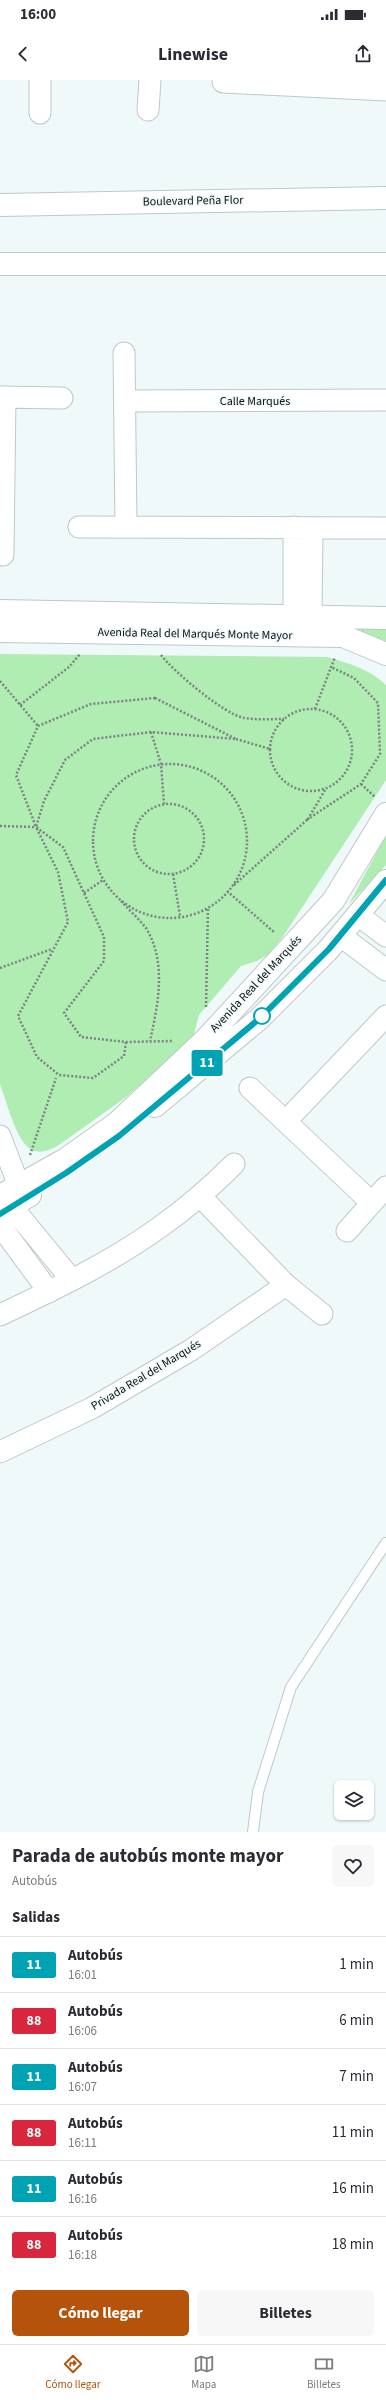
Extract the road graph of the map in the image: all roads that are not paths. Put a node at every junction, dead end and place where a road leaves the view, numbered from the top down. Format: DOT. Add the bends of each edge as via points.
graph roads {
  1 [pos="40,80"];
  2 [pos="150,80"];
  3 [pos="223,82"];
  4 [pos="271,82"];
  5 [pos="386,90"];
  6 [pos="148,110"];
  7 [pos="40,113"];
  8 [pos="386,198"];
  9 [pos="0,205"];
  10 [pos="0,264"];
  11 [pos="386,264"];
  12 [pos="124,353"];
  13 [pos="3,397"];
  14 [pos="62,398"];
  15 [pos="386,400"];
  16 [pos="125,401"];
  17 [pos="1,520"];
  18 [pos="79,527"];
  19 [pos="126,527"];
  20 [pos="303,527"];
  21 [pos="386,528"];
  22 [pos="2,555"];
  23 [pos="0,611"];
  24 [pos="303,616"];
  25 [pos="386,618"];
  26 [pos="0,631"];
  27 [pos="386,654"];
  28 [pos="386,814"];
  29 [pos="386,880"];
  30 [pos="358,915"];
  31 [pos="340,936"];
  32 [pos="386,936"];
  33 [pos="386,970"];
  34 [pos="386,1016"];
  35 [pos="250,1088"];
  36 [pos="286,1121"];
  37 [pos="0,1136"];
  38 [pos="234,1164"];
  39 [pos="19,1186"];
  40 [pos="386,1187"];
  41 [pos="200,1196"];
  42 [pos="372,1203"];
  43 [pos="4,1205"];
  44 [pos="0,1225"];
  45 [pos="347,1231"];
  46 [pos="72,1280"];
  47 [pos="286,1286"];
  48 [pos="49,1292"];
  49 [pos="322,1314"];
  50 [pos="0,1315"];
  51 [pos="0,1452"];
  52 [pos="386,1543"];
  53 [pos="253,1832"];
  1 -- 7 [label="street"];
  2 -- 6 [label="street"];
  3 -- 4 [label="street"];
  4 -- 5 [label="street"];
  8 -- 9 [label="street, Boulevard Peña Flor"];
  10 -- 11 [label="street"];
  12 -- 16 [label="street"];
  13 -- 14 [label="street"];
  13 -- 17 [label="street"];
  15 -- 16 [label="street, Calle Marqués"];
  16 -- 19 [label="street"];
  17 -- 22 [label="street"];
  18 -- 19 [label="street"];
  19 -- 20 [label="street"];
  20 -- 21 [label="street"];
  20 -- 24 [label="street"];
  23 -- 24 [label="street, Avenida Real del Marqués Monte Mayor"];
  24 -- 25 [label="street, Avenida Real del Marqués Monte Mayor"];
  26 -- 27 [label="street, Avenida Real del Marqués Monte Mayor" via="343,636"];
  28 -- 39 [label="street, Avenida Real del Marqués" via="333,901 205,1040 117,1123"];
  29 -- 30 [label="street, Avenida Real del Marqués"];
  30 -- 31 [label="street, Avenida Real del Marqués"];
  30 -- 32 [label="street"];
  31 -- 33 [label="street"];
  31 -- 43 [label="street, Avenida Real del Marqués" via="259,1019 125,1131 66,1173"];
  34 -- 36 [label="street"];
  35 -- 36 [label="street"];
  36 -- 42 [label="street"];
  37 -- 39 [label="street"];
  38 -- 41 [label="street"];
  39 -- 43 [label="street, Avenida Real del Marqués"];
  40 -- 42 [label="street"];
  41 -- 46 [label="street" via="160,1227"];
  41 -- 47 [label="street"];
  42 -- 45 [label="street"];
  43 -- 46 [label="street"];
  44 -- 48 [label="street"];
  46 -- 48 [label="street"];
  47 -- 49 [label="street"];
  47 -- 51 [label="street, Privada Real del Marqués" via="191,1350 92,1408"];
  48 -- 50 [label="street"];
  52 -- 53 [label="lane" via="291,1687 258,1792"];
}
